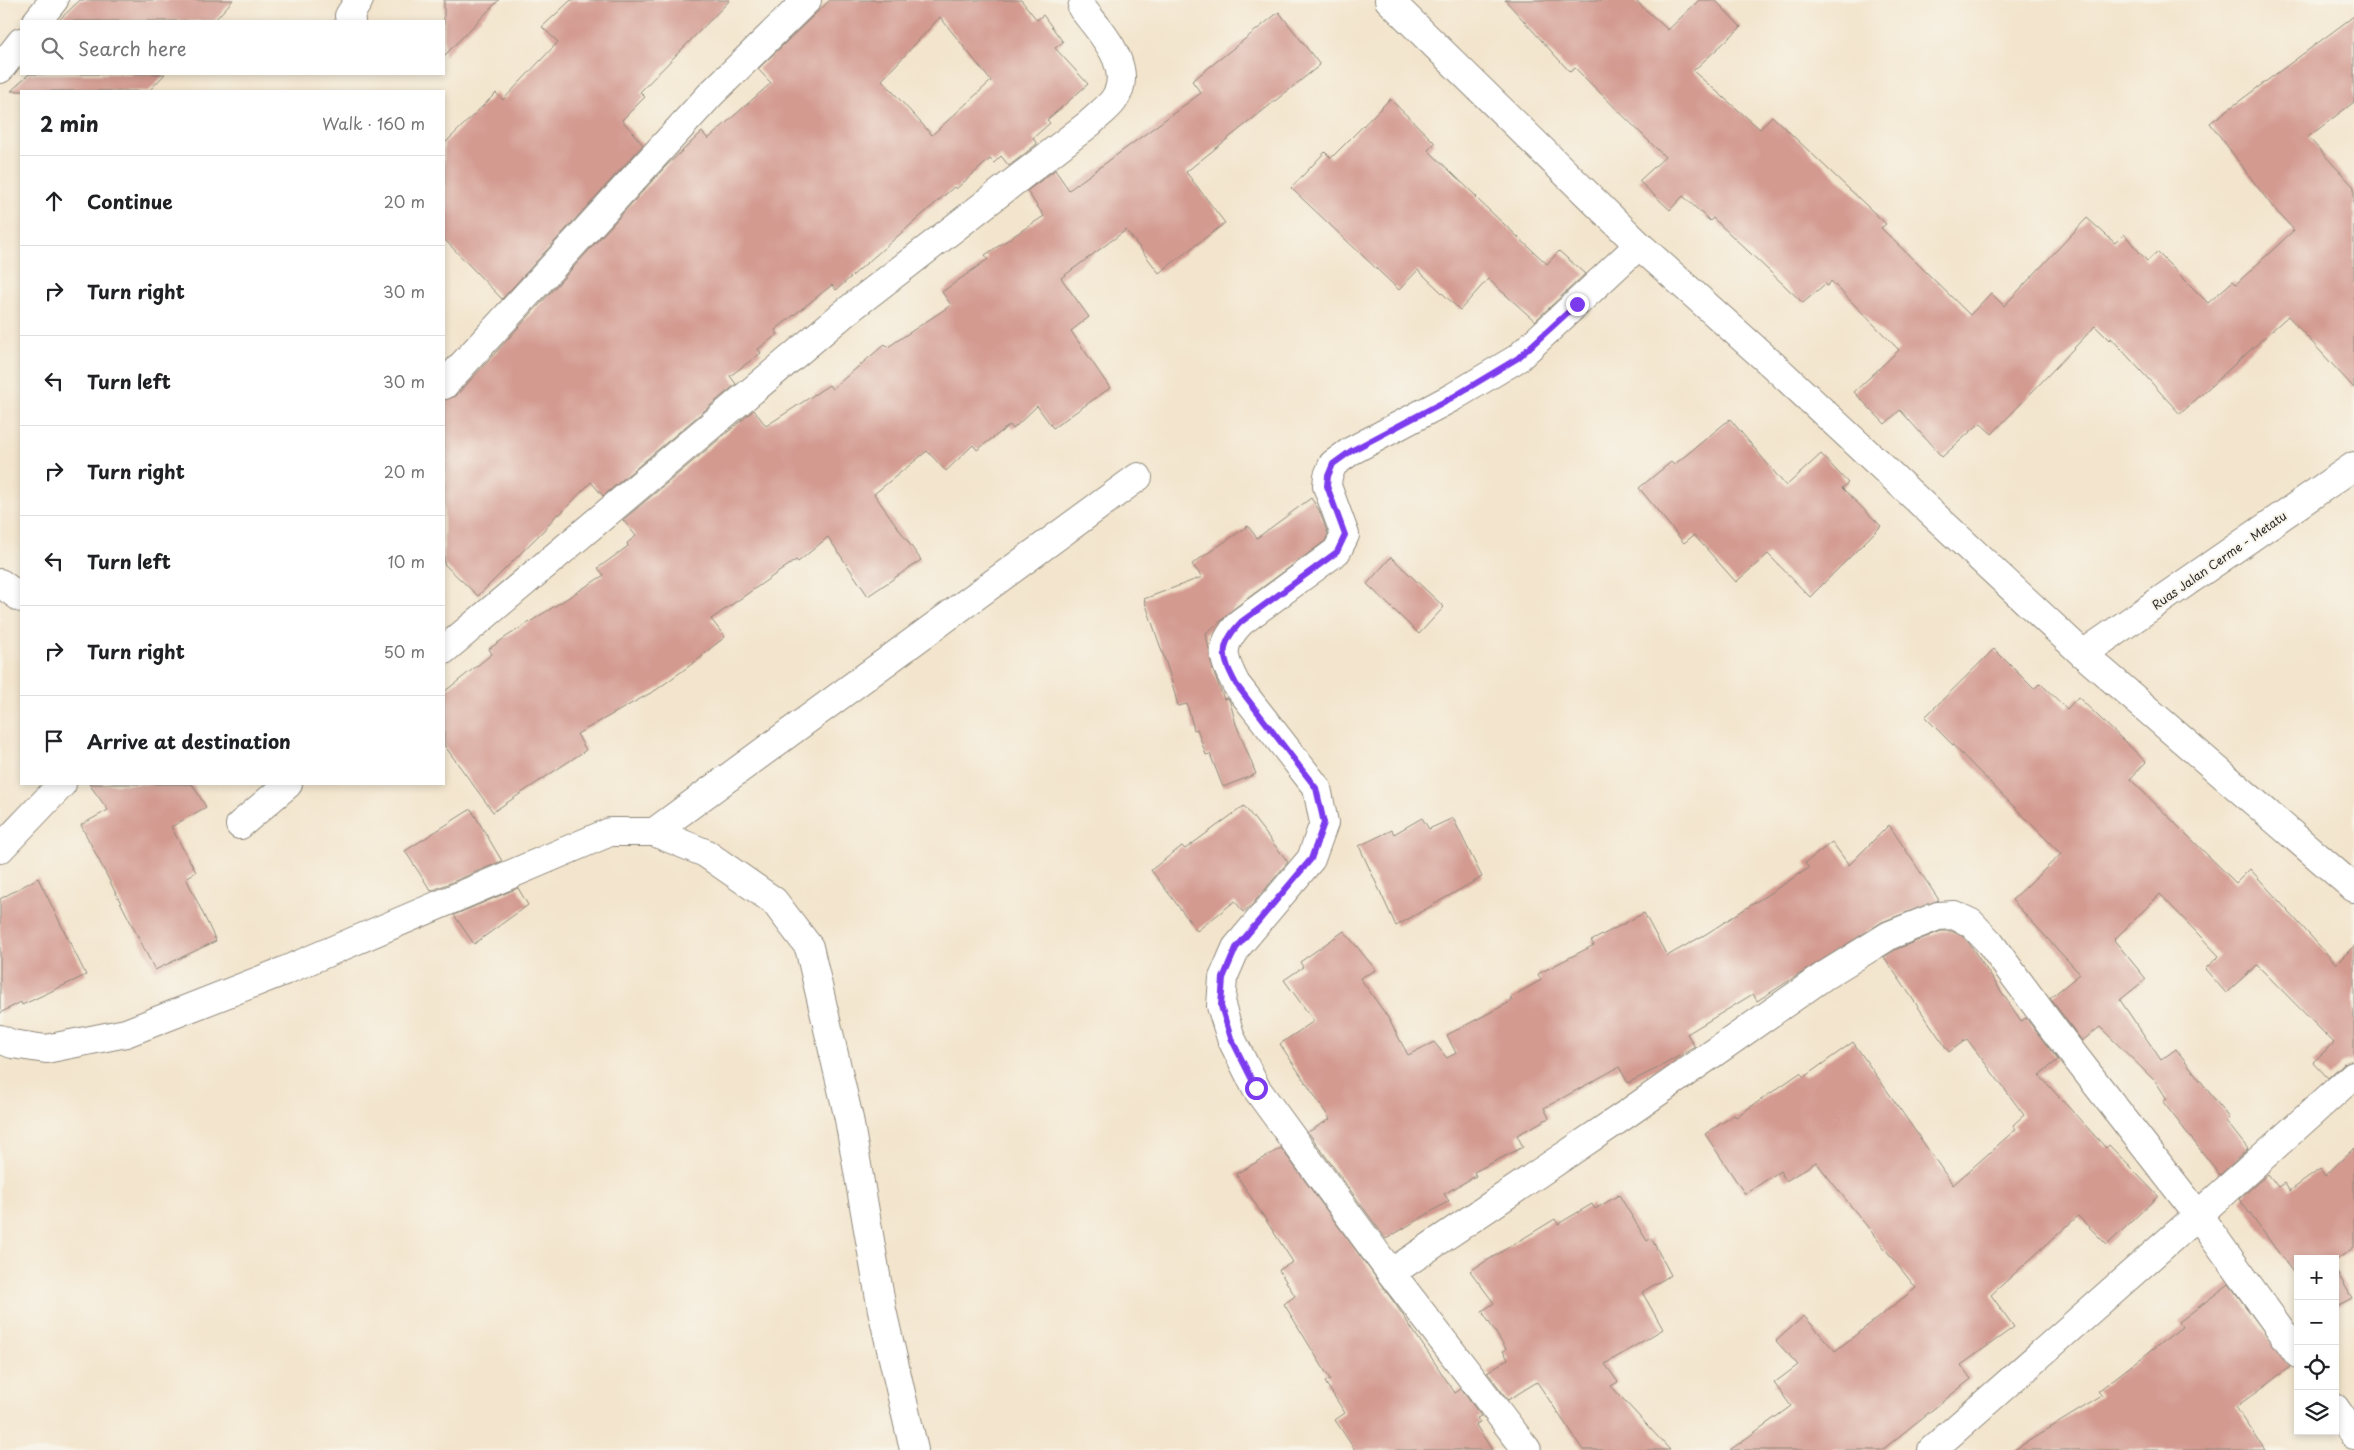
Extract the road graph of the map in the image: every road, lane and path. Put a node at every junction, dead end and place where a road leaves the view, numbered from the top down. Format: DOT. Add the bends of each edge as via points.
graph roads {
  1 [pos="54,0"];
  2 [pos="359,0"];
  3 [pos="807,0"];
  4 [pos="1389,0"];
  5 [pos="1082,3"];
  6 [pos="39,20"];
  7 [pos="350,20"];
  8 [pos="20,43"];
  9 [pos="0,69"];
  10 [pos="1639,245"];
  11 [pos="445,384"];
  12 [pos="2354,466"];
  13 [pos="1138,477"];
  14 [pos="0,583"];
  15 [pos="20,597"];
  16 [pos="445,649"];
  17 [pos="2083,654"];
  18 [pos="61,785"];
  19 [pos="287,785"];
  20 [pos="240,825"];
  21 [pos="654,832"];
  22 [pos="0,849"];
  23 [pos="2354,888"];
  24 [pos="0,1038"];
  25 [pos="2354,1076"];
  26 [pos="2198,1215"];
  27 [pos="1392,1273"];
  28 [pos="2294,1348"];
  29 [pos="2339,1414"];
  30 [pos="2354,1436"];
  31 [pos="914,1450"];
  32 [pos="1527,1450"];
  33 [pos="1932,1450"];
  1 -- 6 [label="main road"];
  2 -- 7 [label="main road" via="348,16"];
  3 -- 11 [label="main road" via="711,94"];
  4 -- 10 [label="main road"];
  5 -- 16 [label="main road" via="1119,62 1121,80 1114,100 1090,123 847,311"];
  8 -- 9 [label="main road"];
  10 -- 17 [label="main road"];
  10 -- 27 [label="main road" via="1518,358 1333,464 1327,486 1345,535 1337,552 1241,622 1230,634 1223,652 1236,684 1316,788 1324,823 1311,859 1236,948 1223,978 1221,1006 1231,1038 1256,1088"];
  12 -- 17 [label="main road, Ruas Jalan Cerme - Metatu"];
  13 -- 21 [label="main road"];
  14 -- 15 [label="main road"];
  17 -- 23 [label="main road"];
  18 -- 22 [label="main road"];
  19 -- 20 [label="main road"];
  21 -- 24 [label="main road" via="610,832 284,971 126,1033 46,1049 12,1044"];
  21 -- 31 [label="main road" via="705,853 774,901 810,947 849,1118 882,1310"];
  25 -- 26 [label="main road"];
  26 -- 27 [label="main road" via="1990,943 1971,923 1954,915 1938,916 1890,935 1824,976"];
  26 -- 28 [label="main road"];
  26 -- 33 [label="main road"];
  27 -- 32 [label="main road"];
  29 -- 30 [label="main road"];
}
